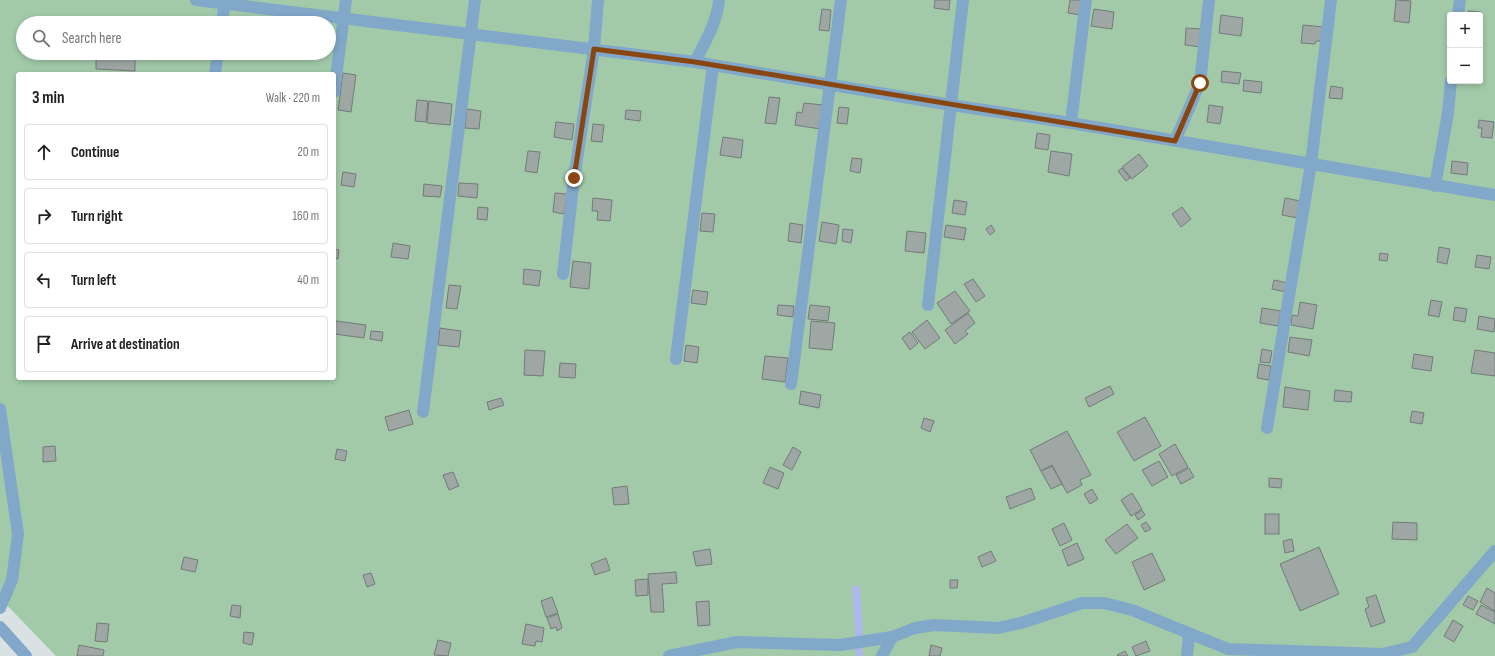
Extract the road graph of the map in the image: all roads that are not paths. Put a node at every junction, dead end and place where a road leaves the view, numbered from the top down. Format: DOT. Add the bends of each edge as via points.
graph roads {
  1 [pos="196,0"];
  2 [pos="346,0"];
  3 [pos="474,0"];
  4 [pos="598,0"];
  5 [pos="719,0"];
  6 [pos="840,0"];
  7 [pos="963,0"];
  8 [pos="1086,0"];
  9 [pos="1209,0"];
  10 [pos="1331,0"];
  11 [pos="1460,0"];
  12 [pos="224,2"];
  13 [pos="1458,12"];
  14 [pos="223,16"];
  15 [pos="323,16"];
  16 [pos="336,18"];
  17 [pos="344,19"];
  18 [pos="470,34"];
  19 [pos="594,49"];
  20 [pos="217,60"];
  21 [pos="695,62"];
  22 [pos="713,66"];
  23 [pos="215,72"];
  24 [pos="336,77"];
  25 [pos="1451,84"];
  26 [pos="830,85"];
  27 [pos="951,105"];
  28 [pos="1071,123"];
  29 [pos="1175,141"];
  30 [pos="1311,164"];
  31 [pos="1435,186"];
  32 [pos="1495,195"];
  33 [pos="563,274"];
  34 [pos="928,305"];
  35 [pos="676,359"];
  36 [pos="791,384"];
  37 [pos="0,409"];
  38 [pos="423,412"];
  39 [pos="1267,428"];
  40 [pos="1495,551"];
  41 [pos="0,608"];
  42 [pos="0,627"];
  43 [pos="1189,634"];
  44 [pos="892,638"];
  45 [pos="1412,652"];
  46 [pos="26,656"];
  47 [pos="669,656"];
  48 [pos="882,656"];
  49 [pos="1187,656"];
  1 -- 12 [label="street"];
  2 -- 17 [label="street"];
  3 -- 18 [label="street"];
  4 -- 19 [label="street"];
  5 -- 21 [label="street" via="718,12 710,33"];
  6 -- 26 [label="street"];
  7 -- 27 [label="street"];
  8 -- 28 [label="street"];
  9 -- 29 [label="street" via="1200,83"];
  10 -- 30 [label="street"];
  11 -- 13 [label="street"];
  12 -- 14 [label="street"];
  12 -- 15 [label="street"];
  16 -- 17 [label="street"];
  17 -- 18 [label="street"];
  17 -- 24 [label="street"];
  18 -- 19 [label="street"];
  18 -- 38 [label="street"];
  19 -- 21 [label="street"];
  19 -- 33 [label="street" via="574,178"];
  20 -- 23 [label="street"];
  21 -- 22 [label="street"];
  22 -- 26 [label="street"];
  22 -- 35 [label="street"];
  25 -- 31 [label="street"];
  26 -- 27 [label="street"];
  26 -- 36 [label="street"];
  27 -- 28 [label="street"];
  27 -- 34 [label="street"];
  28 -- 29 [label="street"];
  29 -- 30 [label="street"];
  30 -- 31 [label="street"];
  30 -- 39 [label="street"];
  31 -- 32 [label="street"];
  37 -- 41 [label="street" via="18,534 12,580"];
  40 -- 45 [label="street"];
  42 -- 46 [label="street"];
  43 -- 44 [label="street" via="1132,610 1104,603 1082,603 998,628 934,625 915,628"];
  43 -- 45 [label="street" via="1228,649 1382,654"];
  43 -- 49 [label="street"];
  44 -- 47 [label="street" via="840,646 737,642"];
  44 -- 48 [label="street"];
}
